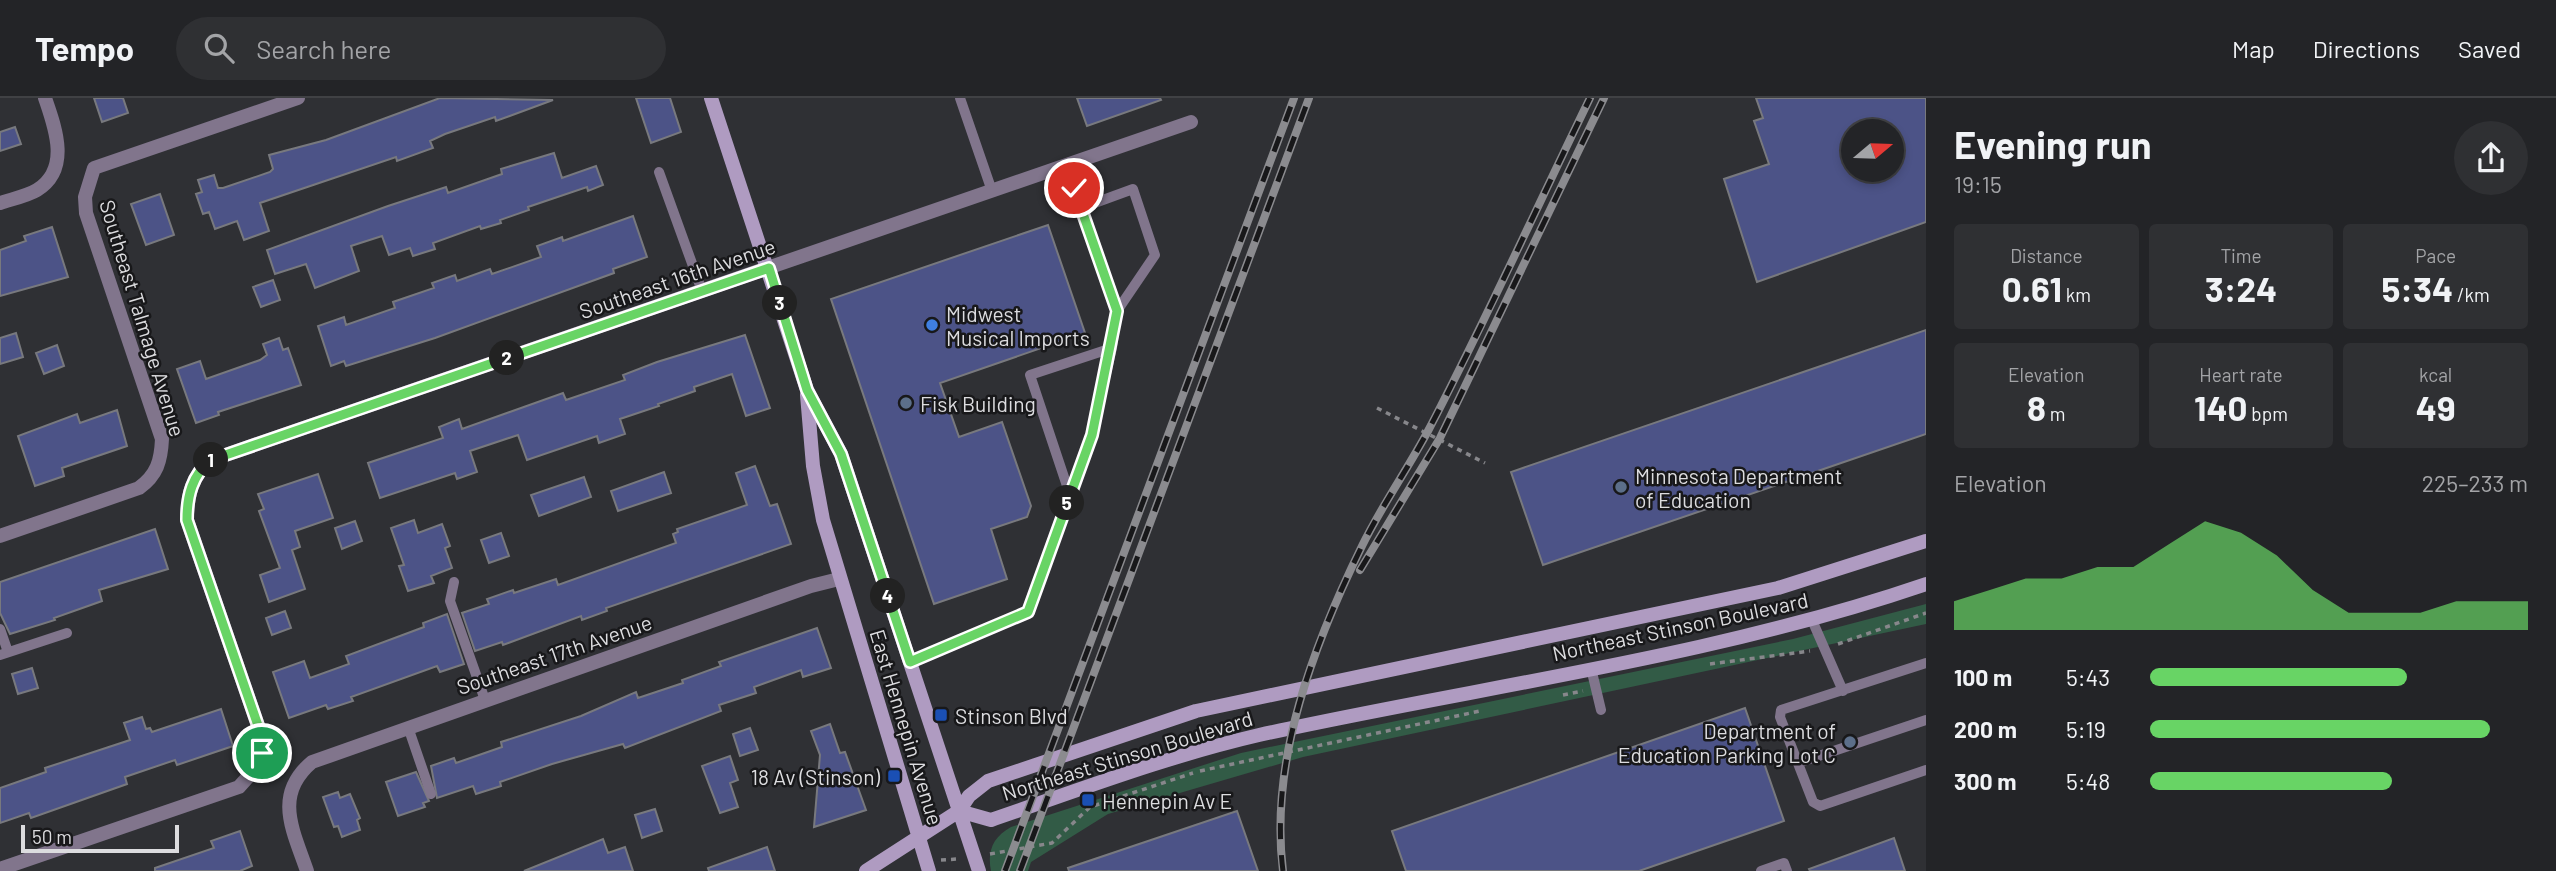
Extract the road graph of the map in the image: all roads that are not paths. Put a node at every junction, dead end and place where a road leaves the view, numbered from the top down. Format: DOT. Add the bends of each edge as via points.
graph roads {
  1 [pos="45,98"];
  2 [pos="298,98"];
  3 [pos="711,98"];
  4 [pos="960,98"];
  5 [pos="1191,122"];
  6 [pos="1066,165"];
  7 [pos="659,172"];
  8 [pos="992,191"];
  9 [pos="0,203"];
  10 [pos="1080,208"];
  11 [pos="769,268"];
  12 [pos="702,291"];
  13 [pos="1117,311"];
  14 [pos="1112,348"];
  15 [pos="807,390"];
  16 [pos="1070,495"];
  17 [pos="0,536"];
  18 [pos="1926,541"];
  19 [pos="839,579"];
  20 [pos="454,582"];
  21 [pos="1926,584"];
  22 [pos="1812,620"];
  23 [pos="0,629"];
  24 [pos="66,633"];
  25 [pos="4,654"];
  26 [pos="910,662"];
  27 [pos="1926,663"];
  28 [pos="1591,668"];
  29 [pos="1843,691"];
  30 [pos="485,700"];
  31 [pos="1601,710"];
  32 [pos="1926,720"];
  33 [pos="408,727"];
  34 [pos="1798,763"];
  35 [pos="1926,770"];
  36 [pos="431,794"];
  37 [pos="959,811"];
  38 [pos="919,838"];
  39 [pos="0,869"];
  40 [pos="307,871"];
  41 [pos="866,871"];
  42 [pos="929,871"];
  43 [pos="979,871"];
  44 [pos="1761,871"];
  45 [pos="1787,871"];
  1 -- 9 [label="street" via="58,137 55,169 36,190"];
  2 -- 17 [label="street, Southeast Talmage Avenue" via="94,168 85,197 86,213 162,439 157,469 139,488"];
  3 -- 11 [label="main road, East Hennepin Avenue"];
  4 -- 8 [label="lane"];
  5 -- 6 [label="street, Southeast 16th Avenue"];
  6 -- 8 [label="street, Southeast 16th Avenue"];
  6 -- 10 [label="lane"];
  7 -- 12 [label="lane"];
  8 -- 11 [label="street, Southeast 16th Avenue"];
  10 -- 13 [label="lane"];
  10 -- 13 [label="lane" via="1133,190 1156,255"];
  11 -- 12 [label="street, Southeast 16th Avenue"];
  11 -- 15 [label="main road, East Hennepin Avenue"];
  12 -- 39 [label="street, Southeast 16th Avenue" via="211,460 199,470 190,489 187,520 263,740 257,767 239,787"];
  13 -- 14 [label="lane"];
  14 -- 16 [label="lane" via="1092,435"];
  14 -- 16 [label="lane" via="1030,375"];
  15 -- 19 [label="main road, East Hennepin Avenue" via="813,466"];
  15 -- 26 [label="main road, East Hennepin Avenue" via="841,454"];
  16 -- 26 [label="lane" via="1028,612"];
  18 -- 37 [label="main road, Northeast Stinson Boulevard" via="1778,588 1196,711 988,781"];
  19 -- 30 [label="street, Southeast 17th Avenue"];
  19 -- 38 [label="main road, East Hennepin Avenue"];
  20 -- 30 [label="lane" via="450,601"];
  21 -- 22 [label="main road, Northeast Stinson Boulevard"];
  22 -- 28 [label="main road, Northeast Stinson Boulevard"];
  22 -- 29 [label="lane"];
  23 -- 25 [label="lane"];
  24 -- 25 [label="lane"];
  26 -- 37 [label="main road, East Hennepin Avenue"];
  27 -- 29 [label="lane"];
  28 -- 31 [label="lane"];
  28 -- 37 [label="main road, Northeast Stinson Boulevard" via="1214,746 991,820"];
  29 -- 34 [label="lane" via="1781,710"];
  30 -- 33 [label="street, Southeast 17th Avenue"];
  32 -- 34 [label="lane"];
  33 -- 36 [label="lane"];
  33 -- 40 [label="street, Southeast 17th Avenue" via="312,762 298,774 289,818"];
  34 -- 35 [label="lane" via="1813,802 1820,806"];
  37 -- 38 [label="main road"];
  37 -- 43 [label="main road, East Hennepin Avenue"];
  38 -- 41 [label="main road"];
  38 -- 42 [label="main road, East Hennepin Avenue"];
  44 -- 45 [label="lane" via="1784,863"];
}
